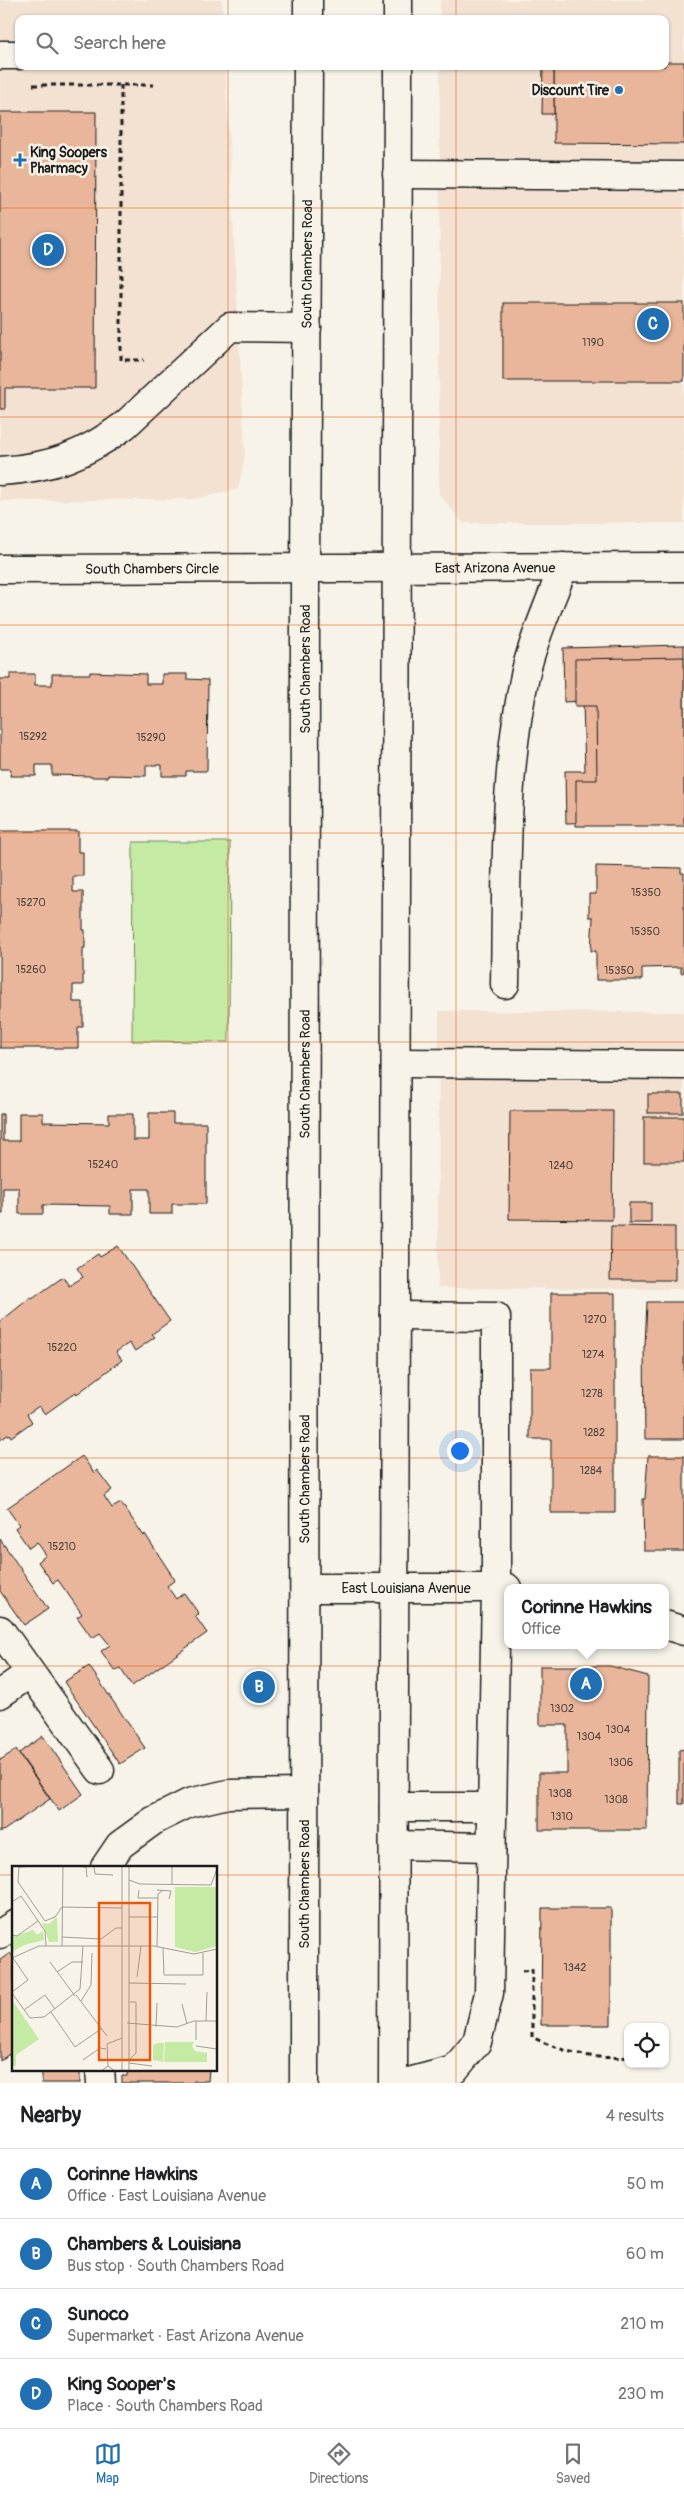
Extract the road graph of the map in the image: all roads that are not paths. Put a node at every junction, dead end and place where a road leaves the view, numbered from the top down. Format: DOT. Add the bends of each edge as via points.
graph roads {
  1 [pos="308,0"];
  2 [pos="398,0"];
  3 [pos="308,15"];
  4 [pos="398,15"];
  5 [pos="0,55"];
  6 [pos="15,55"];
  7 [pos="308,70"];
  8 [pos="398,70"];
  9 [pos="397,174"];
  10 [pos="684,176"];
  11 [pos="307,328"];
  12 [pos="0,471"];
  13 [pos="305,567"];
  14 [pos="397,567"];
  15 [pos="562,567"];
  16 [pos="684,567"];
  17 [pos="0,569"];
  18 [pos="505,984"];
  19 [pos="396,1064"];
  20 [pos="684,1065"];
  21 [pos="395,1316"];
  22 [pos="305,1588"];
  23 [pos="395,1588"];
  24 [pos="502,1588"];
  25 [pos="669,1626"];
  26 [pos="0,1630"];
  27 [pos="684,1631"];
  28 [pos="30,1673"];
  29 [pos="0,1694"];
  30 [pos="100,1770"];
  31 [pos="304,1793"];
  32 [pos="394,1807"];
  33 [pos="490,1807"];
  34 [pos="394,1845"];
  35 [pos="490,1847"];
  36 [pos="106,1866"];
  37 [pos="12,1926"];
  38 [pos="0,1934"];
  39 [pos="100,2070"];
  40 [pos="458,2076"];
  41 [pos="101,2083"];
  42 [pos="304,2083"];
  43 [pos="394,2083"];
  44 [pos="405,2083"];
  1 -- 3 [label="main road"];
  2 -- 4 [label="main road"];
  5 -- 6 [label="main road"];
  7 -- 11 [label="main road, South Chambers Road"];
  8 -- 9 [label="main road"];
  9 -- 10 [label="main road"];
  9 -- 14 [label="main road"];
  11 -- 12 [label="main road" via="230,327 110,436 60,462"];
  11 -- 13 [label="main road, South Chambers Road"];
  13 -- 14 [label="main road, East Arizona Avenue"];
  13 -- 17 [label="main road, South Chambers Circle"];
  13 -- 22 [label="main road, South Chambers Road"];
  14 -- 15 [label="main road, East Arizona Avenue"];
  14 -- 19 [label="main road"];
  15 -- 16 [label="main road, East Arizona Avenue"];
  15 -- 18 [label="main road" via="526,669 515,731 508,808"];
  19 -- 20 [label="main road"];
  19 -- 21 [label="main road"];
  21 -- 23 [label="main road"];
  21 -- 24 [label="main road" via="496,1318"];
  22 -- 23 [label="main road, East Louisiana Avenue"];
  22 -- 31 [label="main road, South Chambers Road"];
  23 -- 24 [label="main road, East Louisiana Avenue"];
  23 -- 32 [label="main road"];
  24 -- 33 [label="main road"];
  25 -- 27 [label="main road"];
  26 -- 28 [label="main road"];
  28 -- 29 [label="main road"];
  28 -- 30 [label="main road"];
  31 -- 36 [label="main road" via="228,1794 189,1803 153,1821 120,1845"];
  31 -- 42 [label="main road, South Chambers Road"];
  32 -- 33 [label="main road"];
  32 -- 34 [label="main road"];
  33 -- 35 [label="main road"];
  34 -- 35 [label="main road"];
  34 -- 43 [label="main road"];
  35 -- 40 [label="main road" via="488,1993 477,2042"];
  37 -- 38 [label="main road"];
  39 -- 41 [label="main road"];
  40 -- 44 [label="main road"];
}
